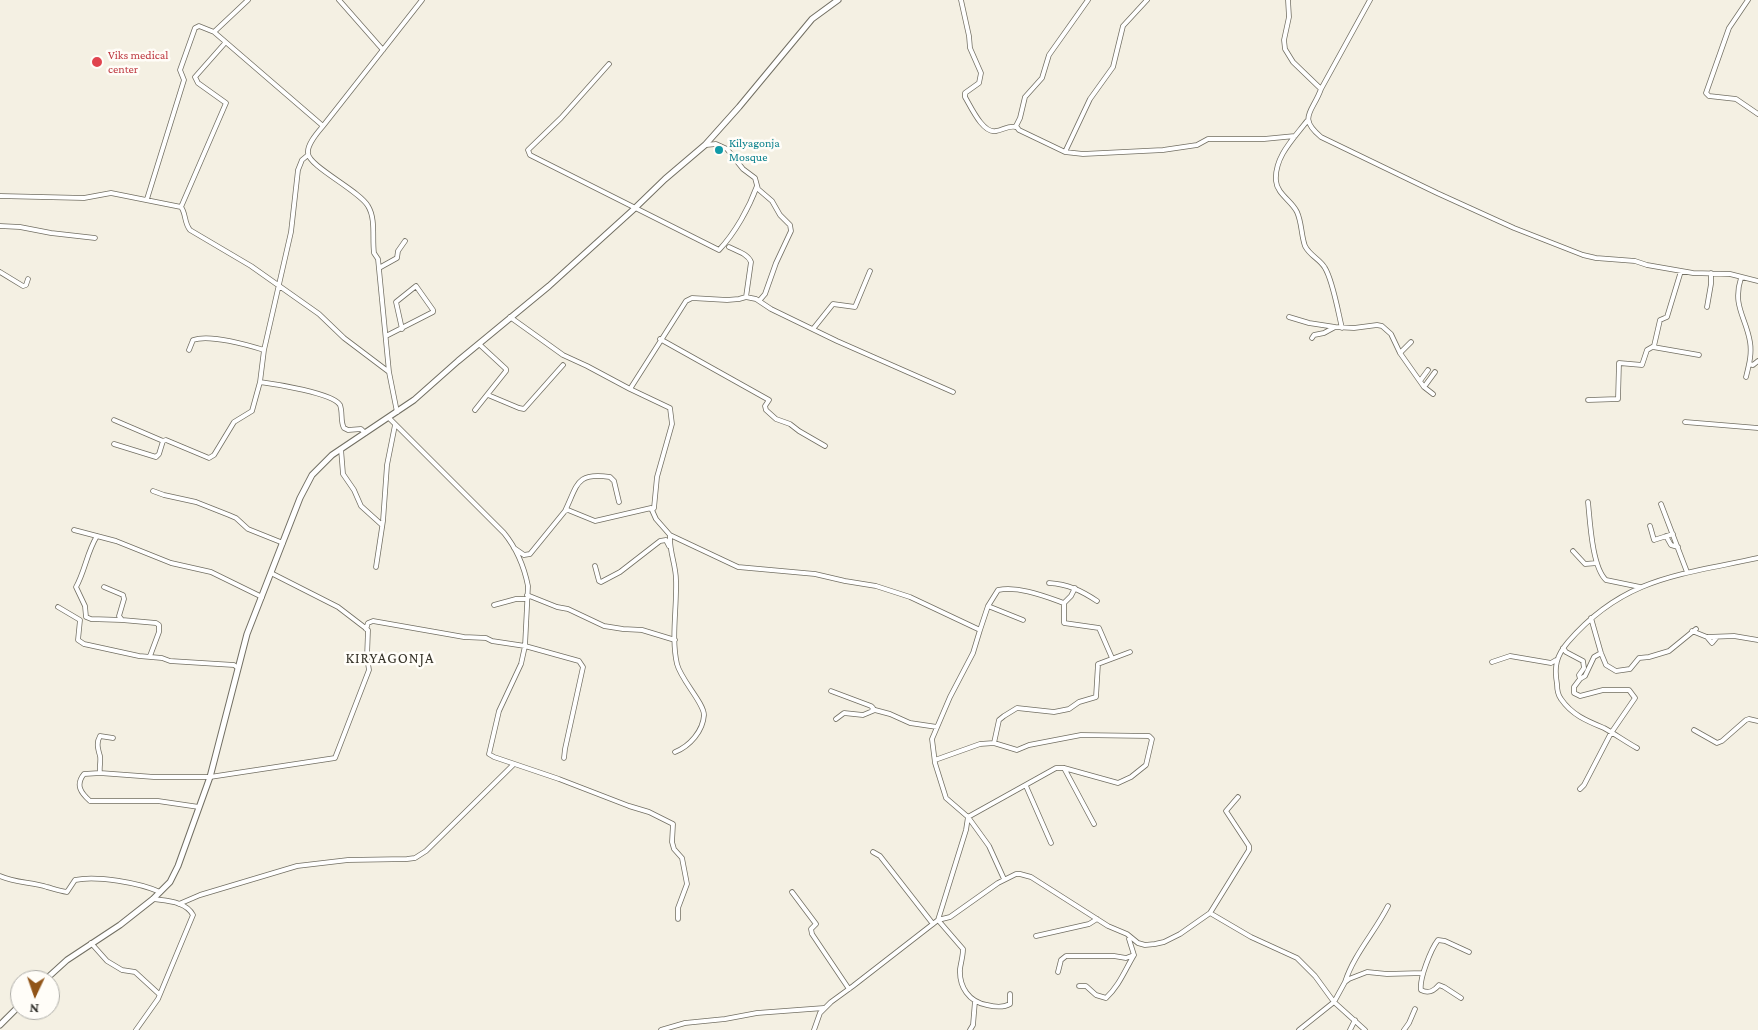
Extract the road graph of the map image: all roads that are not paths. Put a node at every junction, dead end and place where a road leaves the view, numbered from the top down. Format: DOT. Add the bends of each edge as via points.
graph roads {
  1 [pos="248,0"];
  2 [pos="339,0"];
  3 [pos="422,0"];
  4 [pos="838,0"];
  5 [pos="961,0"];
  6 [pos="1088,0"];
  7 [pos="1147,0"];
  8 [pos="1288,0"];
  9 [pos="1370,0"];
  10 [pos="1748,0"];
  11 [pos="214,32"];
  12 [pos="225,43"];
  13 [pos="383,50"];
  14 [pos="609,64"];
  15 [pos="1321,90"];
  16 [pos="1758,114"];
  17 [pos="1307,120"];
  18 [pos="323,126"];
  19 [pos="1016,127"];
  20 [pos="1295,136"];
  21 [pos="705,145"];
  22 [pos="1065,152"];
  23 [pos="308,155"];
  24 [pos="757,186"];
  25 [pos="0,196"];
  26 [pos="147,199"];
  27 [pos="181,207"];
  28 [pos="634,209"];
  29 [pos="0,226"];
  30 [pos="95,238"];
  31 [pos="405,241"];
  32 [pos="729,247"];
  33 [pos="379,268"];
  34 [pos="870,271"];
  35 [pos="1681,271"];
  36 [pos="0,272"];
  37 [pos="1711,273"];
  38 [pos="1741,278"];
  39 [pos="28,279"];
  40 [pos="1758,281"];
  41 [pos="279,286"];
  42 [pos="746,297"];
  43 [pos="758,300"];
  44 [pos="1707,307"];
  45 [pos="510,317"];
  46 [pos="1289,317"];
  47 [pos="1335,327"];
  48 [pos="402,328"];
  49 [pos="813,328"];
  50 [pos="1342,328"];
  51 [pos="386,336"];
  52 [pos="1312,338"];
  53 [pos="660,339"];
  54 [pos="1412,342"];
  55 [pos="479,344"];
  56 [pos="1653,347"];
  57 [pos="189,350"];
  58 [pos="264,350"];
  59 [pos="1400,353"];
  60 [pos="1699,355"];
  61 [pos="1758,362"];
  62 [pos="1749,364"];
  63 [pos="563,365"];
  64 [pos="1428,370"];
  65 [pos="389,372"];
  66 [pos="1436,372"];
  67 [pos="1746,377"];
  68 [pos="1420,381"];
  69 [pos="260,382"];
  70 [pos="1424,387"];
  71 [pos="630,389"];
  72 [pos="953,392"];
  73 [pos="488,394"];
  74 [pos="1433,394"];
  75 [pos="1588,400"];
  76 [pos="475,410"];
  77 [pos="397,412"];
  78 [pos="389,418"];
  79 [pos="114,420"];
  80 [pos="1685,422"];
  81 [pos="395,424"];
  82 [pos="1758,428"];
  83 [pos="366,432"];
  84 [pos="163,441"];
  85 [pos="114,444"];
  86 [pos="825,446"];
  87 [pos="341,449"];
  88 [pos="153,491"];
  89 [pos="619,502"];
  90 [pos="1588,502"];
  91 [pos="1661,504"];
  92 [pos="652,510"];
  93 [pos="565,511"];
  94 [pos="382,525"];
  95 [pos="1650,526"];
  96 [pos="74,530"];
  97 [pos="1674,534"];
  98 [pos="670,535"];
  99 [pos="97,536"];
  100 [pos="1666,536"];
  101 [pos="283,543"];
  102 [pos="669,546"];
  103 [pos="1678,547"];
  104 [pos="514,548"];
  105 [pos="1574,551"];
  106 [pos="1758,558"];
  107 [pos="1597,563"];
  108 [pos="595,566"];
  109 [pos="376,567"];
  110 [pos="1687,572"];
  111 [pos="271,574"];
  112 [pos="1049,583"];
  113 [pos="1640,587"];
  114 [pos="104,588"];
  115 [pos="1075,588"];
  116 [pos="262,596"];
  117 [pos="527,597"];
  118 [pos="1097,601"];
  119 [pos="1064,603"];
  120 [pos="494,605"];
  121 [pos="988,606"];
  122 [pos="58,607"];
  123 [pos="1591,618"];
  124 [pos="122,620"];
  125 [pos="1023,620"];
  126 [pos="366,629"];
  127 [pos="980,630"];
  128 [pos="1717,636"];
  129 [pos="1707,637"];
  130 [pos="675,640"];
  131 [pos="1758,640"];
  132 [pos="1712,643"];
  133 [pos="525,646"];
  134 [pos="1707,646"];
  135 [pos="1563,648"];
  136 [pos="1130,652"];
  137 [pos="1601,653"];
  138 [pos="150,656"];
  139 [pos="1112,658"];
  140 [pos="1556,660"];
  141 [pos="1492,662"];
  142 [pos="238,668"];
  143 [pos="1580,679"];
  144 [pos="831,691"];
  145 [pos="872,711"];
  146 [pos="836,719"];
  147 [pos="1758,721"];
  148 [pos="937,727"];
  149 [pos="1694,730"];
  150 [pos="1611,733"];
  151 [pos="112,738"];
  152 [pos="994,743"];
  153 [pos="1637,748"];
  154 [pos="675,752"];
  155 [pos="564,758"];
  156 [pos="935,760"];
  157 [pos="514,764"];
  158 [pos="1064,768"];
  159 [pos="100,773"];
  160 [pos="210,777"];
  161 [pos="1026,786"];
  162 [pos="1580,789"];
  163 [pos="1238,797"];
  164 [pos="199,807"];
  165 [pos="968,817"];
  166 [pos="1094,824"];
  167 [pos="1051,842"];
  168 [pos="873,852"];
  169 [pos="0,876"];
  170 [pos="1004,879"];
  171 [pos="160,892"];
  172 [pos="792,892"];
  173 [pos="153,899"];
  174 [pos="179,904"];
  175 [pos="1388,906"];
  176 [pos="1210,913"];
  177 [pos="678,919"];
  178 [pos="1097,919"];
  179 [pos="938,920"];
  180 [pos="933,924"];
  181 [pos="1127,934"];
  182 [pos="1036,936"];
  183 [pos="92,944"];
  184 [pos="1469,952"];
  185 [pos="1134,955"];
  186 [pos="56,970"];
  187 [pos="1058,972"];
  188 [pos="1422,973"];
  189 [pos="1344,982"];
  190 [pos="1079,986"];
  191 [pos="849,989"];
  192 [pos="159,994"];
  193 [pos="1010,994"];
  194 [pos="1461,998"];
  195 [pos="975,1001"];
  196 [pos="1334,1002"];
  197 [pos="824,1008"];
  198 [pos="1415,1009"];
  199 [pos="10,1015"];
  200 [pos="1355,1020"];
  201 [pos="0,1025"];
  202 [pos="136,1030"];
  203 [pos="661,1030"];
  204 [pos="814,1030"];
  205 [pos="970,1030"];
  206 [pos="1299,1030"];
  207 [pos="1350,1030"];
  208 [pos="1365,1030"];
  209 [pos="1404,1030"];
  1 -- 11 [label="street"];
  2 -- 13 [label="street"];
  3 -- 13 [label="street"];
  4 -- 21 [label="street" via="812,18"];
  5 -- 19 [label="street" via="970,48 981,74 979,82 965,93 965,97 986,129 994,132"];
  6 -- 19 [label="street" via="1049,55 1042,78 1025,97"];
  7 -- 22 [label="street" via="1123,26 1113,67 1090,99"];
  8 -- 15 [label="street" via="1285,49 1293,62"];
  9 -- 15 [label="street"];
  10 -- 16 [label="street" via="1729,28 1706,93 1736,99"];
  11 -- 12 [label="street"];
  11 -- 26 [label="street" via="202,26 195,28 180,70 184,80"];
  12 -- 18 [label="street"];
  12 -- 27 [label="street" via="195,77 198,83 226,103"];
  13 -- 18 [label="street"];
  14 -- 28 [label="street" via="528,153"];
  15 -- 17 [label="street"];
  17 -- 20 [label="street"];
  17 -- 35 [label="street" via="1314,132 1340,147 1536,237 1589,257 1635,261"];
  18 -- 23 [label="street" via="308,149"];
  19 -- 22 [label="street"];
  20 -- 22 [label="street" via="1208,139 1163,150 1096,154"];
  20 -- 50 [label="street" via="1279,162 1276,182 1297,211 1306,247 1330,277"];
  21 -- 24 [label="street" via="716,144 727,149 755,178"];
  21 -- 28 [label="street"];
  23 -- 33 [label="street" via="368,205"];
  23 -- 41 [label="street" via="298,170"];
  24 -- 28 [label="street" via="719,250"];
  24 -- 43 [label="street" via="791,228 765,294"];
  25 -- 26 [label="street" via="84,198 110,193"];
  26 -- 27 [label="street"];
  27 -- 41 [label="street" via="190,230"];
  28 -- 45 [label="street"];
  29 -- 30 [label="street"];
  31 -- 33 [label="street" via="397,258"];
  32 -- 42 [label="street" via="751,262"];
  33 -- 51 [label="street"];
  34 -- 49 [label="street" via="857,305 833,304"];
  35 -- 37 [label="street"];
  35 -- 56 [label="street" via="1667,317 1660,320"];
  36 -- 39 [label="street" via="23,286"];
  37 -- 38 [label="street"];
  37 -- 44 [label="street"];
  38 -- 40 [label="street"];
  38 -- 62 [label="street" via="1739,308 1750,344"];
  41 -- 58 [label="street"];
  41 -- 65 [label="street" via="319,314"];
  42 -- 43 [label="street"];
  42 -- 53 [label="street" via="727,300 689,298"];
  43 -- 49 [label="street"];
  45 -- 55 [label="street"];
  45 -- 71 [label="street" via="563,355"];
  46 -- 47 [label="street"];
  47 -- 50 [label="street"];
  47 -- 52 [label="street"];
  48 -- 48 [label="street" via="433,311 416,286 396,302"];
  48 -- 51 [label="street"];
  49 -- 72 [label="street"];
  50 -- 59 [label="street" via="1382,326"];
  51 -- 65 [label="street"];
  53 -- 71 [label="street"];
  53 -- 86 [label="street" via="769,400 766,410 776,419"];
  54 -- 59 [label="street"];
  55 -- 73 [label="street" via="506,369"];
  55 -- 77 [label="street"];
  56 -- 60 [label="street"];
  56 -- 75 [label="street" via="1647,350 1642,364 1619,363 1618,399"];
  57 -- 58 [label="street" via="193,340 198,338"];
  58 -- 69 [label="street"];
  59 -- 68 [label="street"];
  61 -- 62 [label="street"];
  62 -- 67 [label="street"];
  63 -- 73 [label="street" via="524,408"];
  64 -- 68 [label="street"];
  65 -- 77 [label="street"];
  66 -- 70 [label="street"];
  68 -- 70 [label="street"];
  69 -- 83 [label="street" via="334,399 340,406 344,428"];
  69 -- 84 [label="street" via="252,411 234,422 212,456 208,458 168,440"];
  70 -- 74 [label="street"];
  71 -- 92 [label="street" via="670,408 672,424 657,477"];
  73 -- 76 [label="street"];
  77 -- 78 [label="street"];
  78 -- 81 [label="street"];
  78 -- 83 [label="street"];
  79 -- 84 [label="street"];
  80 -- 82 [label="street"];
  81 -- 94 [label="street"];
  81 -- 104 [label="street"];
  83 -- 87 [label="street"];
  84 -- 85 [label="street" via="156,457"];
  87 -- 94 [label="street" via="343,474 361,506"];
  87 -- 101 [label="street" via="322,465 306,486"];
  88 -- 101 [label="street" via="229,515 250,530"];
  89 -- 93 [label="street" via="610,477 588,476 578,484"];
  90 -- 107 [label="street"];
  91 -- 97 [label="street"];
  92 -- 93 [label="street" via="595,521"];
  92 -- 98 [label="street"];
  93 -- 104 [label="street" via="530,554 524,555"];
  94 -- 109 [label="street"];
  95 -- 100 [label="street" via="1654,540"];
  96 -- 99 [label="street"];
  97 -- 100 [label="street"];
  97 -- 103 [label="street"];
  98 -- 102 [label="street"];
  98 -- 127 [label="street" via="738,567 815,574 896,592"];
  99 -- 116 [label="street" via="128,545 171,564 210,572"];
  99 -- 124 [label="street" via="76,588 85,606 86,618"];
  100 -- 103 [label="street" via="1671,544"];
  101 -- 111 [label="street"];
  102 -- 108 [label="street" via="666,540 660,542 601,582"];
  102 -- 130 [label="street" via="676,578"];
  103 -- 110 [label="street"];
  104 -- 117 [label="street" via="526,578"];
  105 -- 107 [label="street" via="1585,564"];
  106 -- 110 [label="street"];
  107 -- 113 [label="street" via="1606,580"];
  110 -- 113 [label="street"];
  111 -- 116 [label="street"];
  111 -- 126 [label="street" via="338,607"];
  112 -- 115 [label="street"];
  113 -- 123 [label="street" via="1621,596"];
  114 -- 124 [label="street" via="123,596 119,616"];
  115 -- 118 [label="street"];
  115 -- 119 [label="street"];
  116 -- 142 [label="street"];
  117 -- 120 [label="street"];
  117 -- 130 [label="street" via="568,609 604,626 642,630"];
  117 -- 133 [label="street"];
  119 -- 121 [label="street" via="1004,589 998,590"];
  119 -- 139 [label="street" via="1064,622 1099,628"];
  121 -- 125 [label="street"];
  121 -- 127 [label="street"];
  122 -- 138 [label="street" via="80,620 78,640 81,643"];
  123 -- 135 [label="street"];
  123 -- 137 [label="street"];
  124 -- 138 [label="street" via="159,625"];
  126 -- 133 [label="street" via="373,621"];
  126 -- 160 [label="street" via="369,633 369,670 335,758"];
  127 -- 148 [label="street" via="973,653"];
  128 -- 129 [label="street"];
  128 -- 131 [label="street"];
  128 -- 132 [label="street"];
  129 -- 132 [label="street"];
  129 -- 137 [label="street" via="1694,630 1669,651 1639,658 1630,669 1622,672 1606,666"];
  130 -- 154 [label="street" via="680,672 704,713 695,737"];
  132 -- 134 [label="street"];
  133 -- 155 [label="street" via="577,660 583,666"];
  133 -- 157 [label="street" via="521,664 498,711 489,751 491,756"];
  135 -- 140 [label="street"];
  135 -- 143 [label="street" via="1583,661"];
  136 -- 139 [label="street"];
  137 -- 143 [label="street" via="1594,657 1585,676"];
  138 -- 142 [label="street"];
  139 -- 152 [label="street" via="1098,664 1096,697 1054,712 1017,708 999,720"];
  140 -- 141 [label="street" via="1510,656"];
  140 -- 150 [label="street" via="1554,670 1560,698 1584,720"];
  142 -- 160 [label="street"];
  143 -- 150 [label="street" via="1574,687 1576,695 1603,690 1629,690 1633,694 1635,698"];
  144 -- 145 [label="street" via="871,706"];
  145 -- 146 [label="street" via="844,713"];
  145 -- 148 [label="street" via="910,724"];
  147 -- 149 [label="street" via="1746,720 1717,743"];
  148 -- 156 [label="street" via="932,740"];
  150 -- 153 [label="street"];
  150 -- 162 [label="street"];
  151 -- 159 [label="street" via="100,736 98,740"];
  152 -- 156 [label="street" via="980,744"];
  152 -- 158 [label="street" via="1017,750 1081,735 1149,736 1152,739 1146,765 1118,783"];
  156 -- 165 [label="street" via="946,798"];
  157 -- 174 [label="street" via="415,858 348,860 297,866 200,894"];
  157 -- 177 [label="street" via="673,824 672,842 682,858 687,884 678,908"];
  158 -- 161 [label="street" via="1056,768"];
  158 -- 166 [label="street"];
  159 -- 160 [label="street" via="154,778"];
  159 -- 164 [label="street" via="84,774 78,782 90,801 158,801"];
  160 -- 164 [label="street"];
  161 -- 165 [label="street"];
  161 -- 167 [label="street"];
  163 -- 176 [label="street" via="1226,811 1249,846"];
  164 -- 171 [label="street" via="178,866 170,882"];
  165 -- 170 [label="street" via="989,846"];
  165 -- 179 [label="street"];
  168 -- 180 [label="street" via="880,856"];
  169 -- 171 [label="street" via="67,892 75,880 97,879 150,887"];
  170 -- 178 [label="street" via="1016,874 1031,877"];
  170 -- 179 [label="street" via="950,917"];
  171 -- 173 [label="street"];
  172 -- 191 [label="street" via="816,924 811,929 812,934"];
  173 -- 174 [label="street"];
  173 -- 183 [label="street"];
  174 -- 192 [label="street" via="191,912 192,919"];
  175 -- 189 [label="street" via="1354,959"];
  176 -- 181 [label="street" via="1164,942 1142,944"];
  176 -- 196 [label="street" via="1297,958"];
  178 -- 181 [label="street"];
  178 -- 182 [label="street" via="1089,924"];
  179 -- 180 [label="street"];
  179 -- 195 [label="street" via="963,949 961,983"];
  180 -- 191 [label="street"];
  181 -- 185 [label="street"];
  183 -- 186 [label="street"];
  183 -- 192 [label="street" via="106,961 122,970 135,972"];
  184 -- 188 [label="street" via="1438,940"];
  185 -- 187 [label="street" via="1126,958 1066,956 1061,960"];
  185 -- 190 [label="street" via="1121,980 1106,998 1096,995 1086,986"];
  188 -- 189 [label="street" via="1367,972"];
  188 -- 194 [label="street" via="1421,990 1432,992 1439,985"];
  189 -- 196 [label="street"];
  191 -- 197 [label="street"];
  192 -- 202 [label="street"];
  193 -- 195 [label="street" via="1010,1004 1006,1007"];
  195 -- 205 [label="street"];
  196 -- 200 [label="street"];
  196 -- 206 [label="street"];
  197 -- 203 [label="street" via="685,1023"];
  197 -- 204 [label="street"];
  198 -- 209 [label="street"];
  199 -- 201 [label="street"];
  200 -- 207 [label="street"];
  200 -- 208 [label="street"];
}
